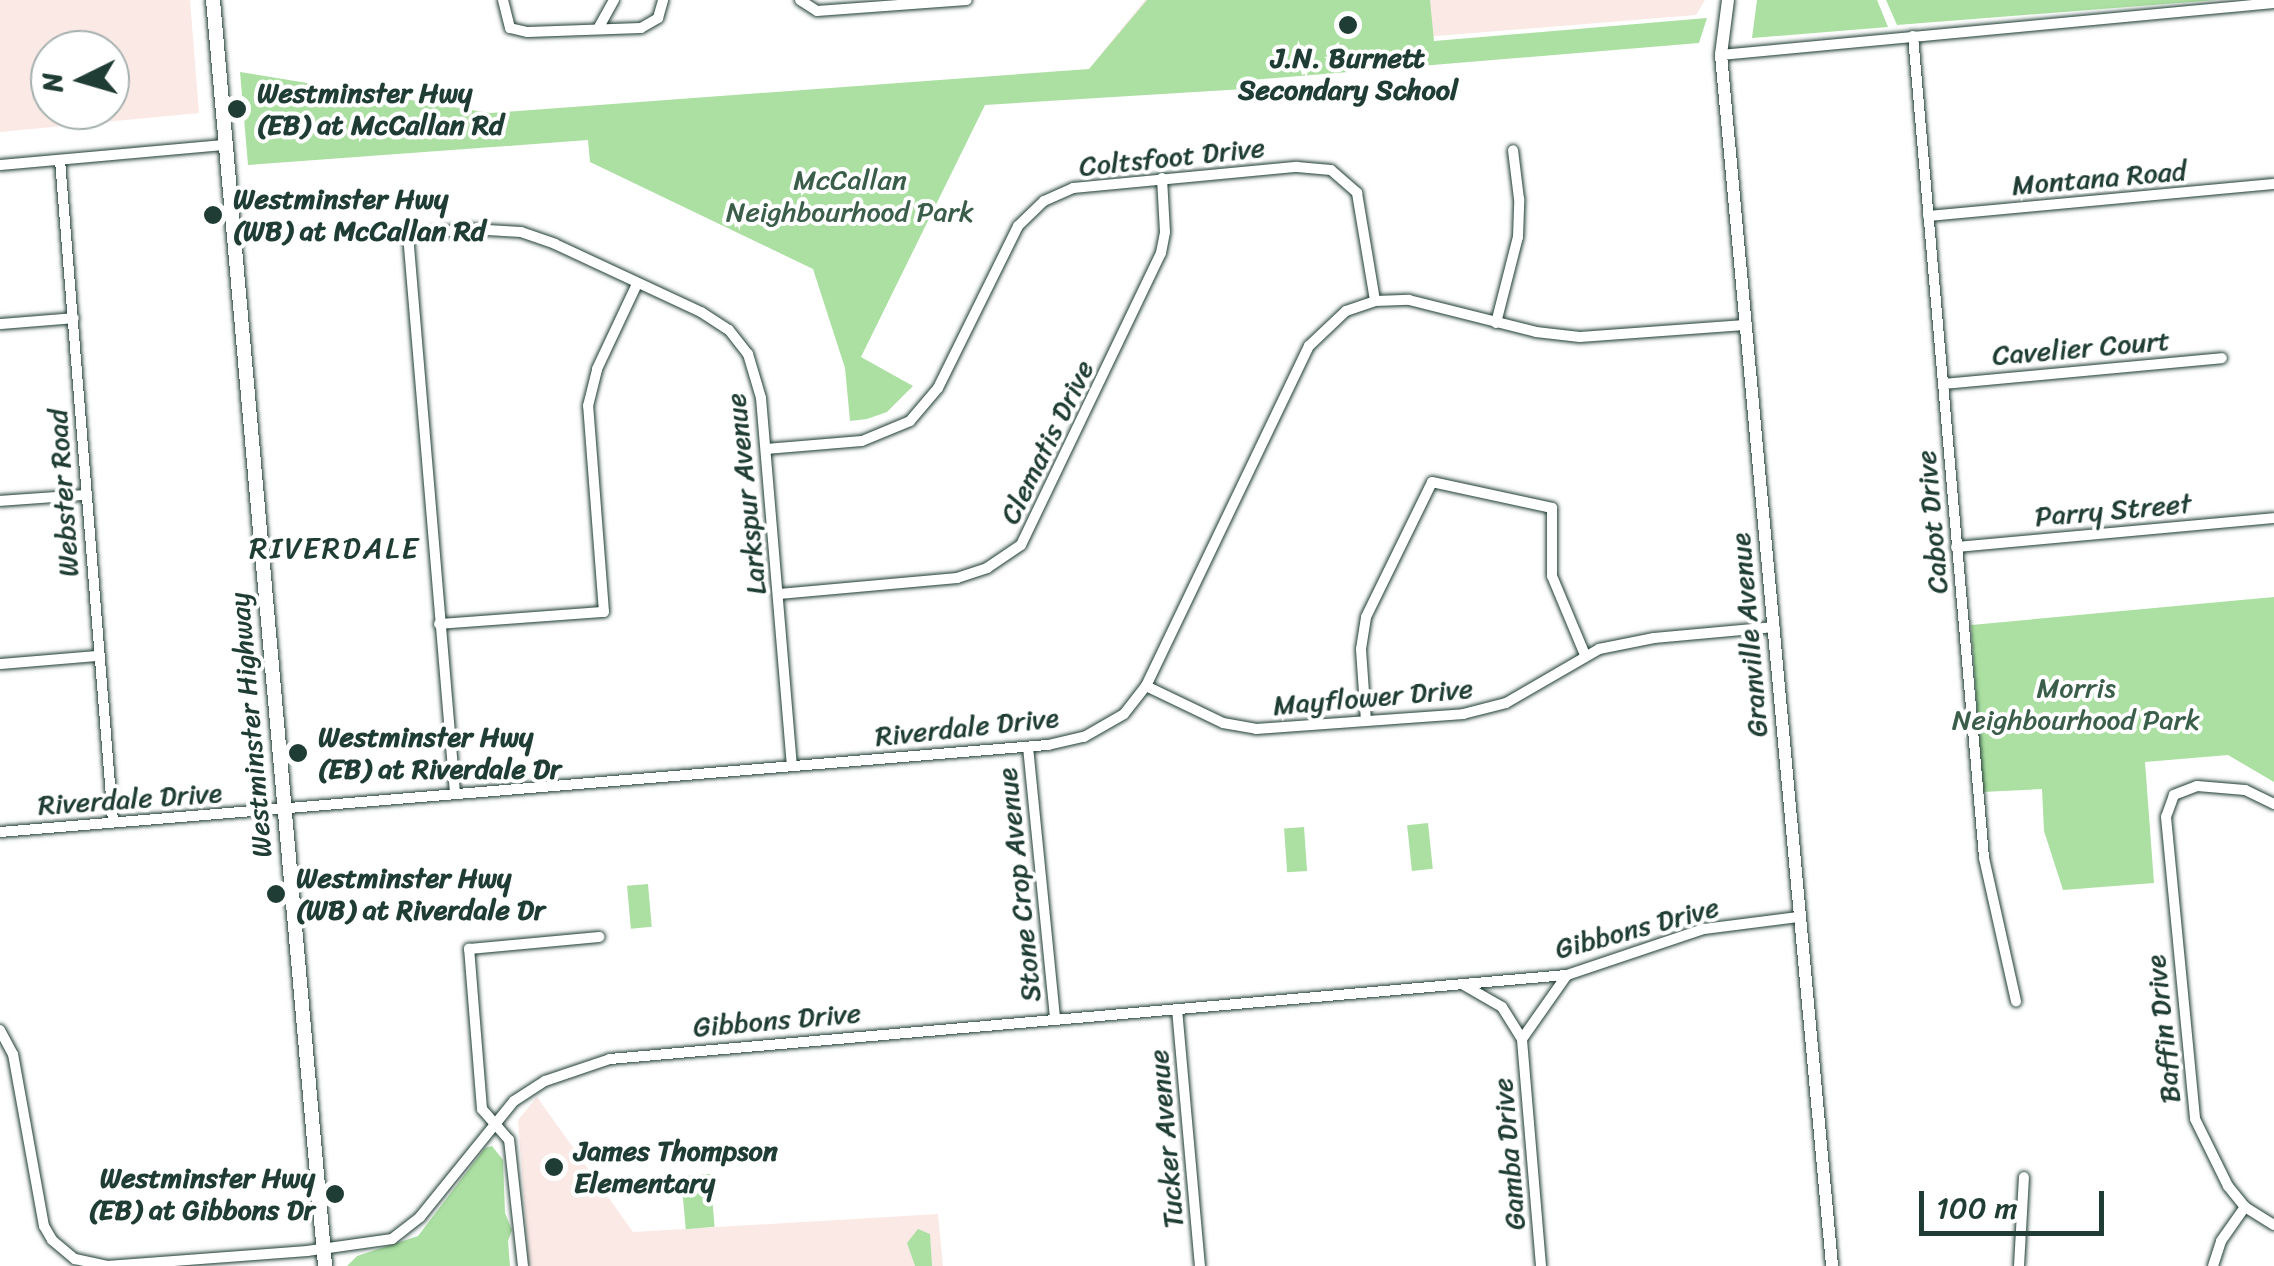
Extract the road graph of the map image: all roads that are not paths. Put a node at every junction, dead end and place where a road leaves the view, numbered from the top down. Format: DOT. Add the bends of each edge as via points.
graph roads {
  1 [pos="213,0"];
  2 [pos="502,0"];
  3 [pos="614,0"];
  4 [pos="663,0"];
  5 [pos="800,0"];
  6 [pos="966,0"];
  7 [pos="1728,0"];
  8 [pos="2274,3"];
  9 [pos="600,26"];
  10 [pos="1913,36"];
  11 [pos="1720,55"];
  12 [pos="224,145"];
  13 [pos="1512,150"];
  14 [pos="60,160"];
  15 [pos="0,164"];
  16 [pos="1162,178"];
  17 [pos="2274,184"];
  18 [pos="1928,216"];
  19 [pos="637,284"];
  20 [pos="1375,301"];
  21 [pos="74,318"];
  22 [pos="1496,323"];
  23 [pos="0,324"];
  24 [pos="1745,325"];
  25 [pos="2222,358"];
  26 [pos="1943,384"];
  27 [pos="766,449"];
  28 [pos="84,495"];
  29 [pos="0,501"];
  30 [pos="2274,518"];
  31 [pos="1956,547"];
  32 [pos="779,594"];
  33 [pos="440,624"];
  34 [pos="1775,627"];
  35 [pos="1585,655"];
  36 [pos="98,656"];
  37 [pos="0,664"];
  38 [pos="1146,686"];
  39 [pos="1366,722"];
  40 [pos="1028,747"];
  41 [pos="792,766"];
  42 [pos="454,794"];
  43 [pos="2274,804"];
  44 [pos="284,810"];
  45 [pos="113,822"];
  46 [pos="0,832"];
  47 [pos="1798,917"];
  48 [pos="600,937"];
  49 [pos="1567,974"];
  50 [pos="1458,983"];
  51 [pos="2016,1001"];
  52 [pos="1177,1009"];
  53 [pos="1055,1018"];
  54 [pos="0,1030"];
  55 [pos="1522,1039"];
  56 [pos="492,1123"];
  57 [pos="2024,1177"];
  58 [pos="2245,1207"];
  59 [pos="2274,1224"];
  60 [pos="324,1248"];
  61 [pos="325,1266"];
  62 [pos="523,1266"];
  63 [pos="1200,1266"];
  64 [pos="1541,1266"];
  65 [pos="1832,1266"];
  66 [pos="2019,1266"];
  67 [pos="2214,1266"];
  1 -- 12 [label="main road, Westminster Highway"];
  2 -- 9 [label="street" via="506,21 520,32"];
  3 -- 9 [label="street"];
  4 -- 9 [label="street" via="648,26"];
  5 -- 6 [label="street" via="817,11"];
  7 -- 11 [label="street, Granville Avenue"];
  8 -- 10 [label="street"];
  10 -- 11 [label="street"];
  10 -- 18 [label="street, Cabot Drive"];
  11 -- 24 [label="street, Granville Avenue"];
  12 -- 14 [label="street"];
  12 -- 44 [label="main road, Westminster Highway"];
  13 -- 22 [label="street" via="1518,237"];
  14 -- 15 [label="street"];
  14 -- 21 [label="street, Webster Road"];
  16 -- 20 [label="street, Coltsfoot Drive" via="1296,167 1341,175 1360,200"];
  16 -- 27 [label="street, Coltsfoot Drive" via="1073,188 1031,212 1005,248 938,388 910,421 862,441"];
  16 -- 32 [label="street, Clematis Drive" via="1161,252 1021,545 987,568 956,578"];
  17 -- 18 [label="street, Montana Road"];
  18 -- 26 [label="street, Cabot Drive"];
  19 -- 27 [label="street, Larkspur Avenue" via="701,312 739,342 759,384"];
  19 -- 33 [label="street" via="597,368 588,406 604,612"];
  19 -- 33 [label="street, Larkspur Avenue" via="521,232 408,235"];
  20 -- 22 [label="street" via="1408,300"];
  20 -- 38 [label="street, Riverdale Drive" via="1346,311 1308,346"];
  21 -- 23 [label="street"];
  21 -- 28 [label="street, Webster Road"];
  22 -- 24 [label="street" via="1600,338"];
  24 -- 34 [label="street, Granville Avenue"];
  25 -- 26 [label="street, Cavelier Court"];
  26 -- 31 [label="street, Cabot Drive"];
  27 -- 32 [label="street, Larkspur Avenue"];
  28 -- 29 [label="street"];
  28 -- 36 [label="street, Webster Road"];
  30 -- 31 [label="street, Parry Street"];
  31 -- 51 [label="street, Cabot Drive" via="1984,858"];
  32 -- 41 [label="street, Larkspur Avenue"];
  33 -- 42 [label="street"];
  34 -- 35 [label="street, Mayflower Drive" via="1654,638"];
  34 -- 47 [label="street, Granville Avenue"];
  35 -- 39 [label="street, Mayflower Drive" via="1484,711"];
  35 -- 39 [label="street" via="1552,576 1552,508 1432,482 1366,617"];
  36 -- 37 [label="street"];
  36 -- 45 [label="street, Webster Road"];
  38 -- 39 [label="street, Mayflower Drive" via="1241,728"];
  38 -- 40 [label="street, Riverdale Drive" via="1124,714 1096,732"];
  40 -- 41 [label="street, Riverdale Drive"];
  40 -- 53 [label="street, Stone Crop Avenue"];
  41 -- 42 [label="street, Riverdale Drive"];
  42 -- 44 [label="street, Riverdale Drive"];
  43 -- 58 [label="street, Baffin Drive" via="2223,786 2188,787 2170,800 2166,816 2190,1098 2202,1141"];
  44 -- 45 [label="street, Riverdale Drive"];
  44 -- 60 [label="main road, Westminster Highway"];
  45 -- 46 [label="street, Riverdale Drive"];
  47 -- 49 [label="street, Gibbons Drive" via="1680,936"];
  47 -- 65 [label="street, Granville Avenue"];
  48 -- 56 [label="street" via="469,949 482,1109"];
  49 -- 50 [label="street, Gibbons Drive"];
  49 -- 55 [label="street, Gamba Drive"];
  50 -- 52 [label="street, Gibbons Drive"];
  50 -- 55 [label="street, Gamba Drive" via="1502,1007"];
  52 -- 53 [label="street, Gibbons Drive"];
  52 -- 63 [label="street, Tucker Avenue"];
  53 -- 56 [label="street, Gibbons Drive" via="610,1059 544,1081"];
  54 -- 60 [label="street, Gibbons Drive" via="14,1054 44,1226 74,1259 107,1266"];
  55 -- 64 [label="street, Gamba Drive"];
  56 -- 60 [label="street, Gibbons Drive" via="439,1196 401,1234"];
  56 -- 62 [label="street" via="508,1140"];
  57 -- 66 [label="street"];
  58 -- 59 [label="street, Baffin Drive"];
  58 -- 67 [label="street" via="2220,1242"];
  60 -- 61 [label="main road, Westminster Highway"];
}
